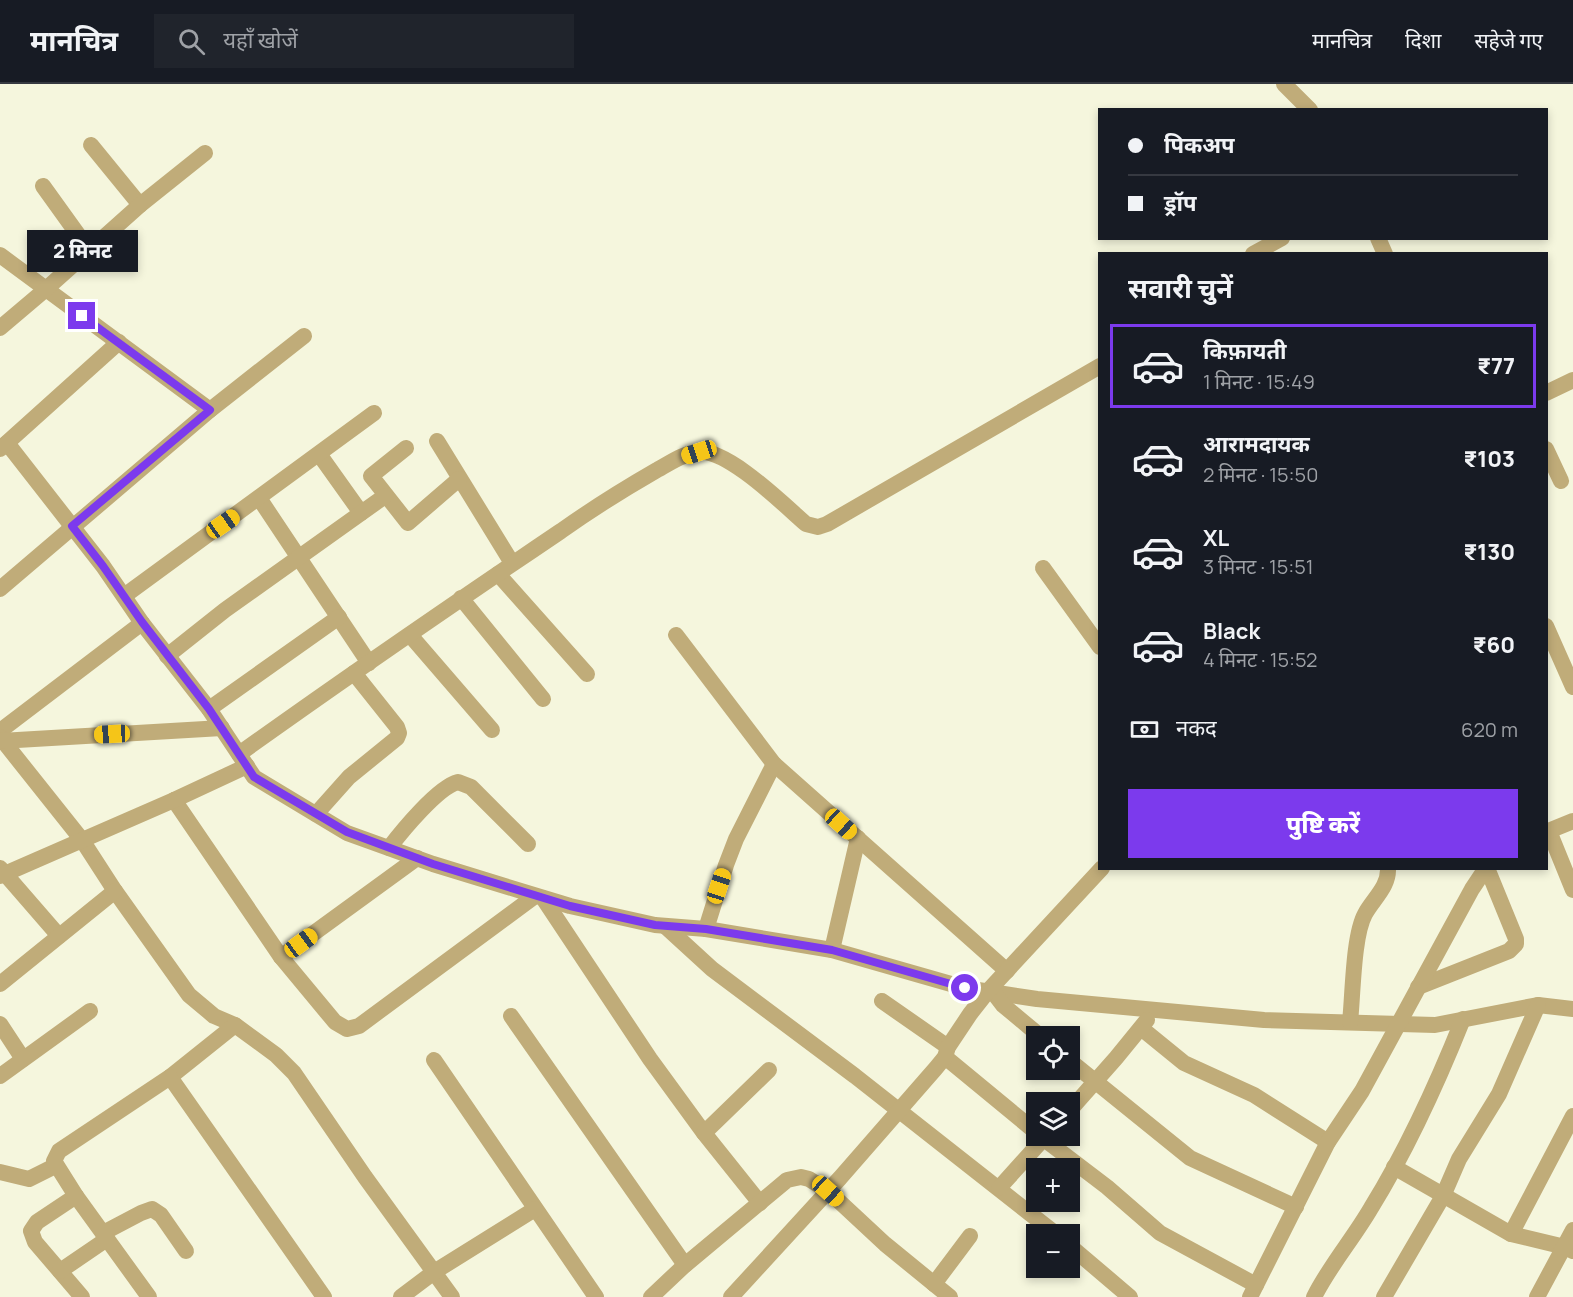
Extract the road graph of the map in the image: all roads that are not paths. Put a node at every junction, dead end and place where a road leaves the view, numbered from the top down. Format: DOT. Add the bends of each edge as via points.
graph roads {
  1 [pos="1284,84"];
  2 [pos="1308,108"];
  3 [pos="91,145"];
  4 [pos="205,153"];
  5 [pos="43,186"];
  6 [pos="140,205"];
  7 [pos="1278,240"];
  8 [pos="89,250"];
  9 [pos="1257,252"];
  10 [pos="0,255"];
  11 [pos="46,290"];
  12 [pos="0,328"];
  13 [pos="304,336"];
  14 [pos="119,342"];
  15 [pos="1098,367"];
  16 [pos="1573,380"];
  17 [pos="1548,392"];
  18 [pos="210,410"];
  19 [pos="374,413"];
  20 [pos="437,441"];
  21 [pos="3,446"];
  22 [pos="406,448"];
  23 [pos="1548,452"];
  24 [pos="319,454"];
  25 [pos="459,479"];
  26 [pos="1561,481"];
  27 [pos="385,496"];
  28 [pos="259,498"];
  29 [pos="361,513"];
  30 [pos="72,526"];
  31 [pos="298,557"];
  32 [pos="512,563"];
  33 [pos="1043,568"];
  34 [pos="498,573"];
  35 [pos="0,589"];
  36 [pos="124,596"];
  37 [pos="461,598"];
  38 [pos="339,617"];
  39 [pos="142,622"];
  40 [pos="1548,629"];
  41 [pos="410,635"];
  42 [pos="676,635"];
  43 [pos="1098,644"];
  44 [pos="167,656"];
  45 [pos="369,663"];
  46 [pos="1569,665"];
  47 [pos="354,673"];
  48 [pos="587,674"];
  49 [pos="1573,687"];
  50 [pos="543,699"];
  51 [pos="209,709"];
  52 [pos="222,728"];
  53 [pos="492,730"];
  54 [pos="1,737"];
  55 [pos="243,760"];
  56 [pos="774,764"];
  57 [pos="174,800"];
  58 [pos="316,814"];
  59 [pos="1573,821"];
  60 [pos="1548,832"];
  61 [pos="858,838"];
  62 [pos="82,840"];
  63 [pos="528,844"];
  64 [pos="388,848"];
  65 [pos="417,858"];
  66 [pos="1100,870"];
  67 [pos="1388,870"];
  68 [pos="1486,870"];
  69 [pos="1488,870"];
  70 [pos="2,872"];
  71 [pos="1573,890"];
  72 [pos="115,891"];
  73 [pos="539,897"];
  74 [pos="665,926"];
  75 [pos="706,929"];
  76 [pos="59,936"];
  77 [pos="832,950"];
  78 [pos="281,957"];
  79 [pos="1007,971"];
  80 [pos="0,984"];
  81 [pos="1418,987"];
  82 [pos="991,992"];
  83 [pos="882,1001"];
  84 [pos="1538,1005"];
  85 [pos="1573,1009"];
  86 [pos="1155,1010"];
  87 [pos="90,1011"];
  88 [pos="511,1016"];
  89 [pos="1463,1019"];
  90 [pos="1350,1022"];
  91 [pos="1399,1023"];
  92 [pos="0,1024"];
  93 [pos="235,1025"];
  94 [pos="1028,1026"];
  95 [pos="1141,1028"];
  96 [pos="946,1052"];
  97 [pos="23,1059"];
  98 [pos="434,1060"];
  99 [pos="1080,1069"];
  100 [pos="770,1070"];
  101 [pos="0,1076"];
  102 [pos="170,1077"];
  103 [pos="1095,1082"];
  104 [pos="1080,1099"];
  105 [pos="898,1111"];
  106 [pos="1573,1116"];
  107 [pos="1026,1121"];
  108 [pos="704,1133"];
  109 [pos="1328,1142"];
  110 [pos="1033,1146"];
  111 [pos="1056,1146"];
  112 [pos="55,1166"];
  113 [pos="1394,1167"];
  114 [pos="0,1172"];
  115 [pos="999,1188"];
  116 [pos="828,1191"];
  117 [pos="76,1196"];
  118 [pos="1443,1196"];
  119 [pos="760,1203"];
  120 [pos="1296,1207"];
  121 [pos="534,1209"];
  122 [pos="1044,1224"];
  123 [pos="1573,1230"];
  124 [pos="1511,1234"];
  125 [pos="105,1236"];
  126 [pos="970,1236"];
  127 [pos="1569,1249"];
  128 [pos="186,1251"];
  129 [pos="1080,1254"];
  130 [pos="686,1265"];
  131 [pos="60,1271"];
  132 [pos="434,1272"];
  133 [pos="934,1284"];
  134 [pos="1253,1291"];
  135 [pos="82,1297"];
  136 [pos="149,1297"];
  137 [pos="324,1297"];
  138 [pos="401,1297"];
  139 [pos="452,1297"];
  140 [pos="596,1297"];
  141 [pos="651,1297"];
  142 [pos="731,1297"];
  143 [pos="950,1297"];
  144 [pos="1130,1297"];
  145 [pos="1314,1297"];
  146 [pos="1384,1297"];
  147 [pos="1537,1297"];
  1 -- 2 [label="street"];
  3 -- 6 [label="street"];
  4 -- 6 [label="street"];
  5 -- 8 [label="street"];
  6 -- 8 [label="street"];
  7 -- 9 [label="street"];
  8 -- 11 [label="street"];
  10 -- 11 [label="street"];
  11 -- 12 [label="street"];
  11 -- 14 [label="street"];
  13 -- 18 [label="street"];
  14 -- 18 [label="street"];
  14 -- 21 [label="street"];
  15 -- 32 [label="street" via="818,527 806,524 724,458 699,452 680,458 616,493"];
  16 -- 17 [label="street"];
  18 -- 30 [label="street"];
  19 -- 24 [label="street"];
  20 -- 25 [label="street"];
  21 -- 30 [label="street"];
  22 -- 27 [label="street" via="371,476"];
  23 -- 26 [label="street"];
  24 -- 28 [label="street"];
  24 -- 29 [label="street"];
  25 -- 27 [label="street" via="408,523"];
  25 -- 32 [label="street"];
  27 -- 29 [label="street"];
  28 -- 31 [label="street"];
  28 -- 36 [label="street"];
  29 -- 31 [label="street"];
  30 -- 35 [label="street"];
  30 -- 36 [label="street"];
  31 -- 38 [label="street"];
  31 -- 44 [label="street"];
  32 -- 34 [label="street"];
  33 -- 43 [label="street"];
  34 -- 37 [label="street"];
  34 -- 48 [label="street"];
  36 -- 39 [label="street"];
  37 -- 41 [label="street"];
  37 -- 50 [label="street"];
  38 -- 45 [label="street"];
  38 -- 51 [label="street"];
  39 -- 44 [label="street"];
  39 -- 54 [label="street"];
  40 -- 46 [label="street"];
  41 -- 45 [label="street"];
  41 -- 53 [label="street"];
  42 -- 56 [label="street"];
  44 -- 51 [label="street"];
  45 -- 47 [label="street"];
  46 -- 49 [label="street"];
  47 -- 55 [label="street"];
  47 -- 58 [label="street" via="399,733 349,777"];
  51 -- 52 [label="street"];
  52 -- 54 [label="street"];
  52 -- 55 [label="street"];
  54 -- 62 [label="street"];
  55 -- 57 [label="street"];
  55 -- 58 [label="street" via="254,777"];
  56 -- 61 [label="street"];
  56 -- 75 [label="street" via="736,838"];
  57 -- 62 [label="street"];
  57 -- 78 [label="street"];
  58 -- 64 [label="street" via="347,832"];
  59 -- 60 [label="street"];
  60 -- 71 [label="street"];
  61 -- 77 [label="street"];
  61 -- 79 [label="street"];
  62 -- 70 [label="street"];
  62 -- 72 [label="street"];
  63 -- 64 [label="street" via="471,787 458,782 417,815"];
  64 -- 65 [label="street"];
  65 -- 73 [label="street"];
  65 -- 78 [label="street"];
  66 -- 79 [label="street"];
  67 -- 90 [label="street" via="1387,881 1360,924"];
  68 -- 81 [label="street"];
  69 -- 81 [label="street" via="1516,944 1509,951"];
  70 -- 76 [label="street"];
  72 -- 76 [label="street"];
  72 -- 93 [label="street" via="189,995 214,1016"];
  73 -- 74 [label="street"];
  73 -- 78 [label="street" via="353,1029 335,1022"];
  73 -- 108 [label="street"];
  74 -- 75 [label="street"];
  74 -- 105 [label="street" via="712,969"];
  75 -- 77 [label="street"];
  76 -- 80 [label="street"];
  77 -- 82 [label="street"];
  79 -- 82 [label="street"];
  81 -- 91 [label="street"];
  82 -- 86 [label="street"];
  82 -- 94 [label="street"];
  82 -- 96 [label="street"];
  83 -- 96 [label="street"];
  84 -- 85 [label="street"];
  84 -- 89 [label="street"];
  84 -- 118 [label="street" via="1499,1094 1459,1159"];
  86 -- 90 [label="street" via="1264,1020"];
  86 -- 95 [label="street"];
  87 -- 97 [label="street"];
  88 -- 130 [label="street"];
  89 -- 91 [label="street" via="1435,1024"];
  89 -- 113 [label="street" via="1432,1094"];
  90 -- 91 [label="street"];
  91 -- 109 [label="street" via="1362,1091"];
  92 -- 97 [label="street"];
  93 -- 102 [label="street"];
  93 -- 132 [label="street" via="294,1073"];
  95 -- 103 [label="street"];
  95 -- 109 [label="street" via="1184,1063 1254,1095"];
  96 -- 105 [label="street"];
  96 -- 107 [label="street"];
  97 -- 101 [label="street"];
  98 -- 121 [label="street"];
  99 -- 103 [label="street"];
  100 -- 108 [label="street"];
  102 -- 112 [label="street" via="59,1151"];
  102 -- 137 [label="street"];
  103 -- 104 [label="street"];
  103 -- 120 [label="street" via="1190,1158"];
  105 -- 115 [label="street"];
  105 -- 116 [label="street"];
  106 -- 124 [label="street"];
  108 -- 119 [label="street"];
  109 -- 120 [label="street"];
  110 -- 115 [label="street"];
  111 -- 134 [label="street" via="1160,1233"];
  112 -- 114 [label="street" via="29,1179"];
  112 -- 117 [label="street"];
  113 -- 118 [label="street"];
  113 -- 145 [label="street"];
  115 -- 122 [label="street"];
  116 -- 119 [label="street" via="809,1179 795,1177"];
  116 -- 133 [label="street"];
  116 -- 142 [label="street"];
  117 -- 125 [label="street"];
  117 -- 131 [label="street" via="36,1222 31,1231 35,1242"];
  118 -- 124 [label="street"];
  118 -- 146 [label="street"];
  119 -- 130 [label="street"];
  120 -- 134 [label="street"];
  121 -- 132 [label="street"];
  121 -- 140 [label="street"];
  123 -- 127 [label="street"];
  124 -- 127 [label="street"];
  125 -- 128 [label="street" via="152,1209 161,1215"];
  125 -- 131 [label="street"];
  125 -- 136 [label="street"];
  126 -- 133 [label="street"];
  127 -- 147 [label="street"];
  129 -- 144 [label="street"];
  130 -- 141 [label="street"];
  131 -- 135 [label="street"];
  132 -- 138 [label="street"];
  132 -- 139 [label="street"];
  133 -- 143 [label="street"];
}
